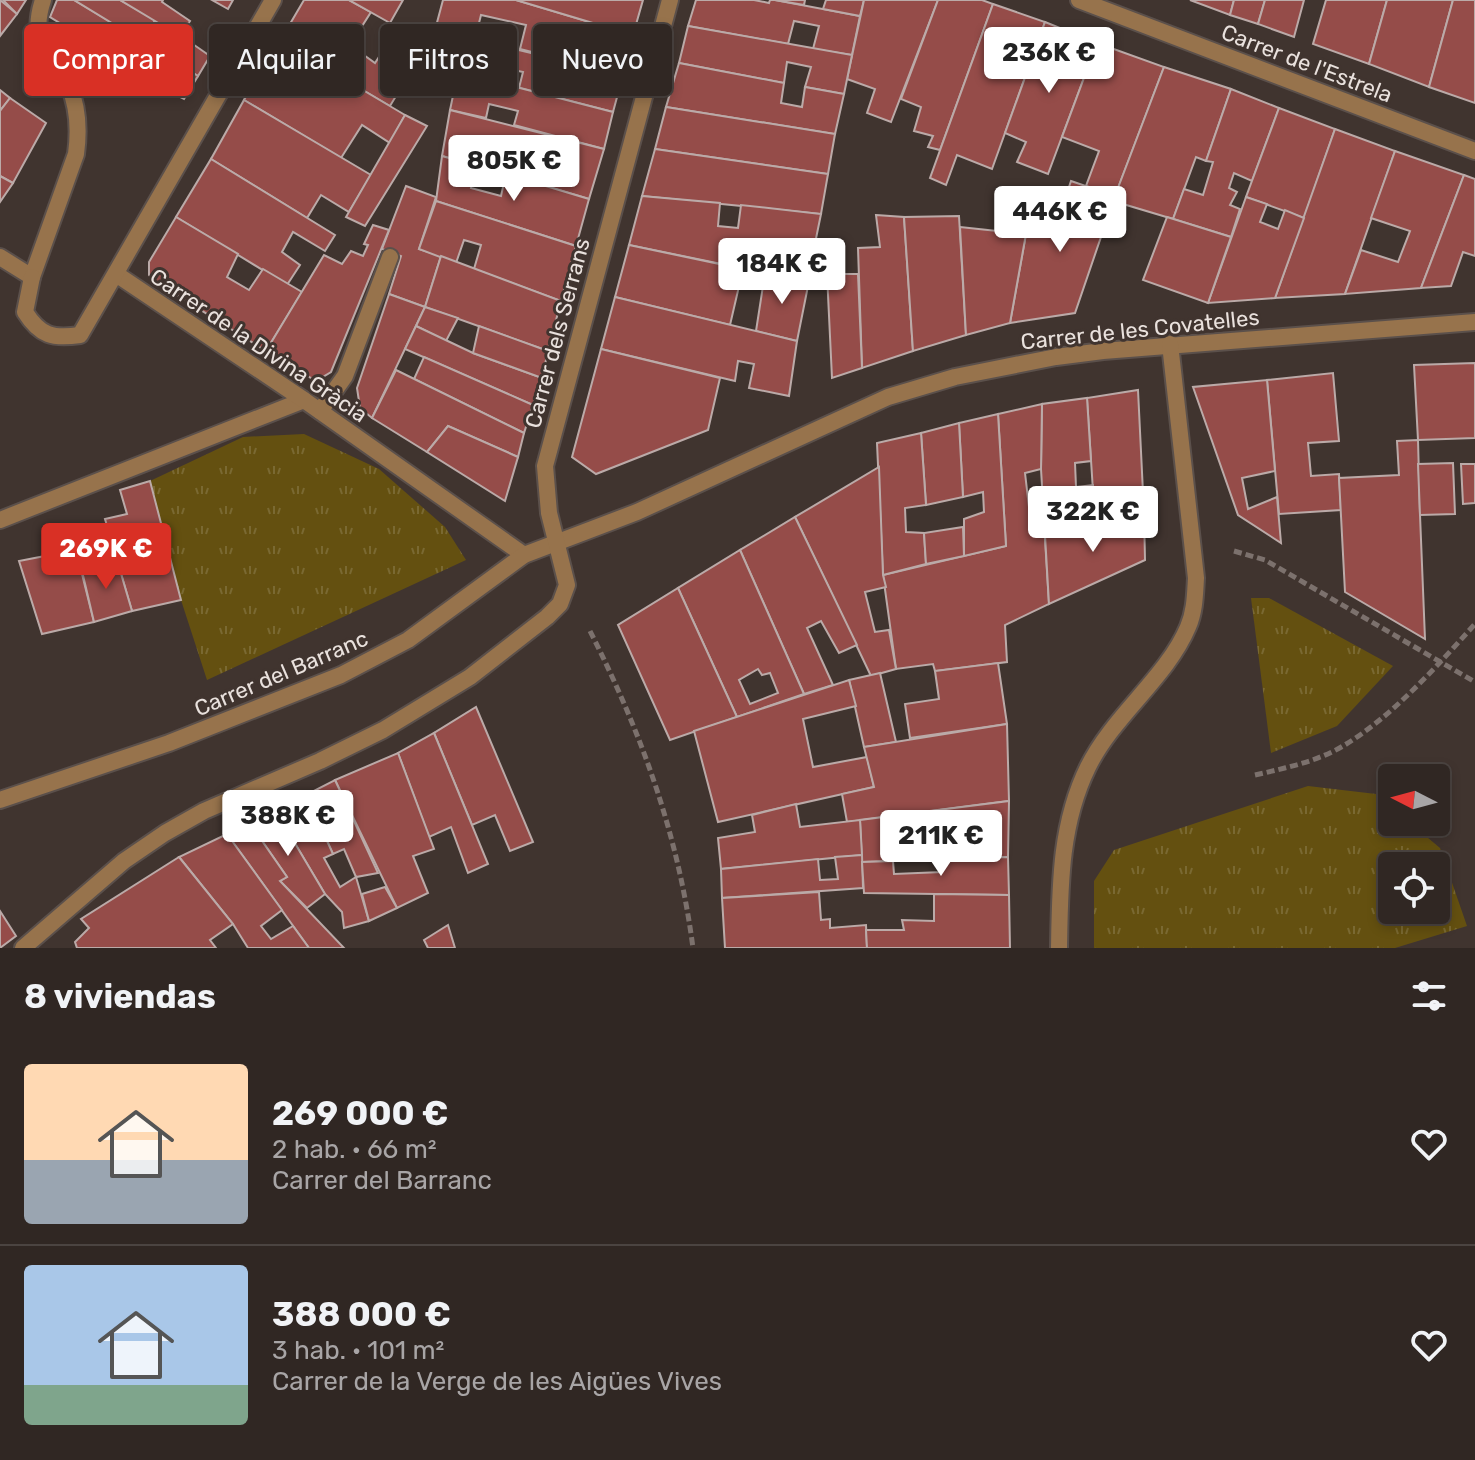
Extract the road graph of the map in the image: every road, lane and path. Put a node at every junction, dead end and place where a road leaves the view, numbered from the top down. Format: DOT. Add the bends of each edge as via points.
graph roads {
  1 [pos="43,0"];
  2 [pos="273,0"];
  3 [pos="670,0"];
  4 [pos="1079,0"];
  5 [pos="1475,151"];
  6 [pos="0,257"];
  7 [pos="390,257"];
  8 [pos="116,274"];
  9 [pos="32,277"];
  10 [pos="1475,322"];
  11 [pos="1170,344"];
  12 [pos="304,400"];
  13 [pos="320,411"];
  14 [pos="0,520"];
  15 [pos="555,541"];
  16 [pos="1193,549"];
  17 [pos="524,555"];
  18 [pos="567,585"];
  19 [pos="1475,624"];
  20 [pos="1440,663"];
  21 [pos="1475,682"];
  22 [pos="1255,775"];
  23 [pos="0,800"];
  24 [pos="23,948"];
  25 [pos="693,948"];
  26 [pos="1059,948"];
  1 -- 9 [label="street, Carrer de la Divina Gràcia" via="38,29 43,47 69,86 79,133"];
  2 -- 8 [label="street"];
  3 -- 15 [label="street, Carrer dels Serrans" via="551,437 545,466"];
  4 -- 5 [label="street, Carrer de l'Estrela"];
  6 -- 9 [label="street"];
  7 -- 13 [label="street" via="345,376"];
  8 -- 9 [label="street, Carrer de la Divina Gràcia" via="80,335 66,337 34,327 25,312"];
  8 -- 12 [label="street, Carrer de la Divina Gràcia"];
  10 -- 11 [label="street, Carrer de les Covatelles"];
  11 -- 15 [label="street, Carrer de les Covatelles" via="1026,363 888,397 637,512"];
  11 -- 16 [label="street"];
  12 -- 13 [label="street, Carrer de la Divina Gràcia"];
  12 -- 14 [label="street"];
  13 -- 17 [label="street, Carrer de la Divina Gràcia"];
  15 -- 17 [label="street, Carrer del Barranc"];
  15 -- 18 [label="street, Carrer dels Serrans"];
  16 -- 20 [label="path" via="1234,551 1265,560"];
  16 -- 26 [label="street" via="1196,578 1189,625 1175,651 1114,726 1076,794 1066,837"];
  17 -- 23 [label="street, Carrer del Barranc" via="408,640 341,675 169,743"];
  18 -- 24 [label="street" via="560,604 547,617 439,698 165,833 124,861"];
  18 -- 25 [label="path" via="623,695 659,789"];
  19 -- 20 [label="path"];
  20 -- 21 [label="path"];
  20 -- 22 [label="path" via="1371,727 1342,746 1310,761"];
}
